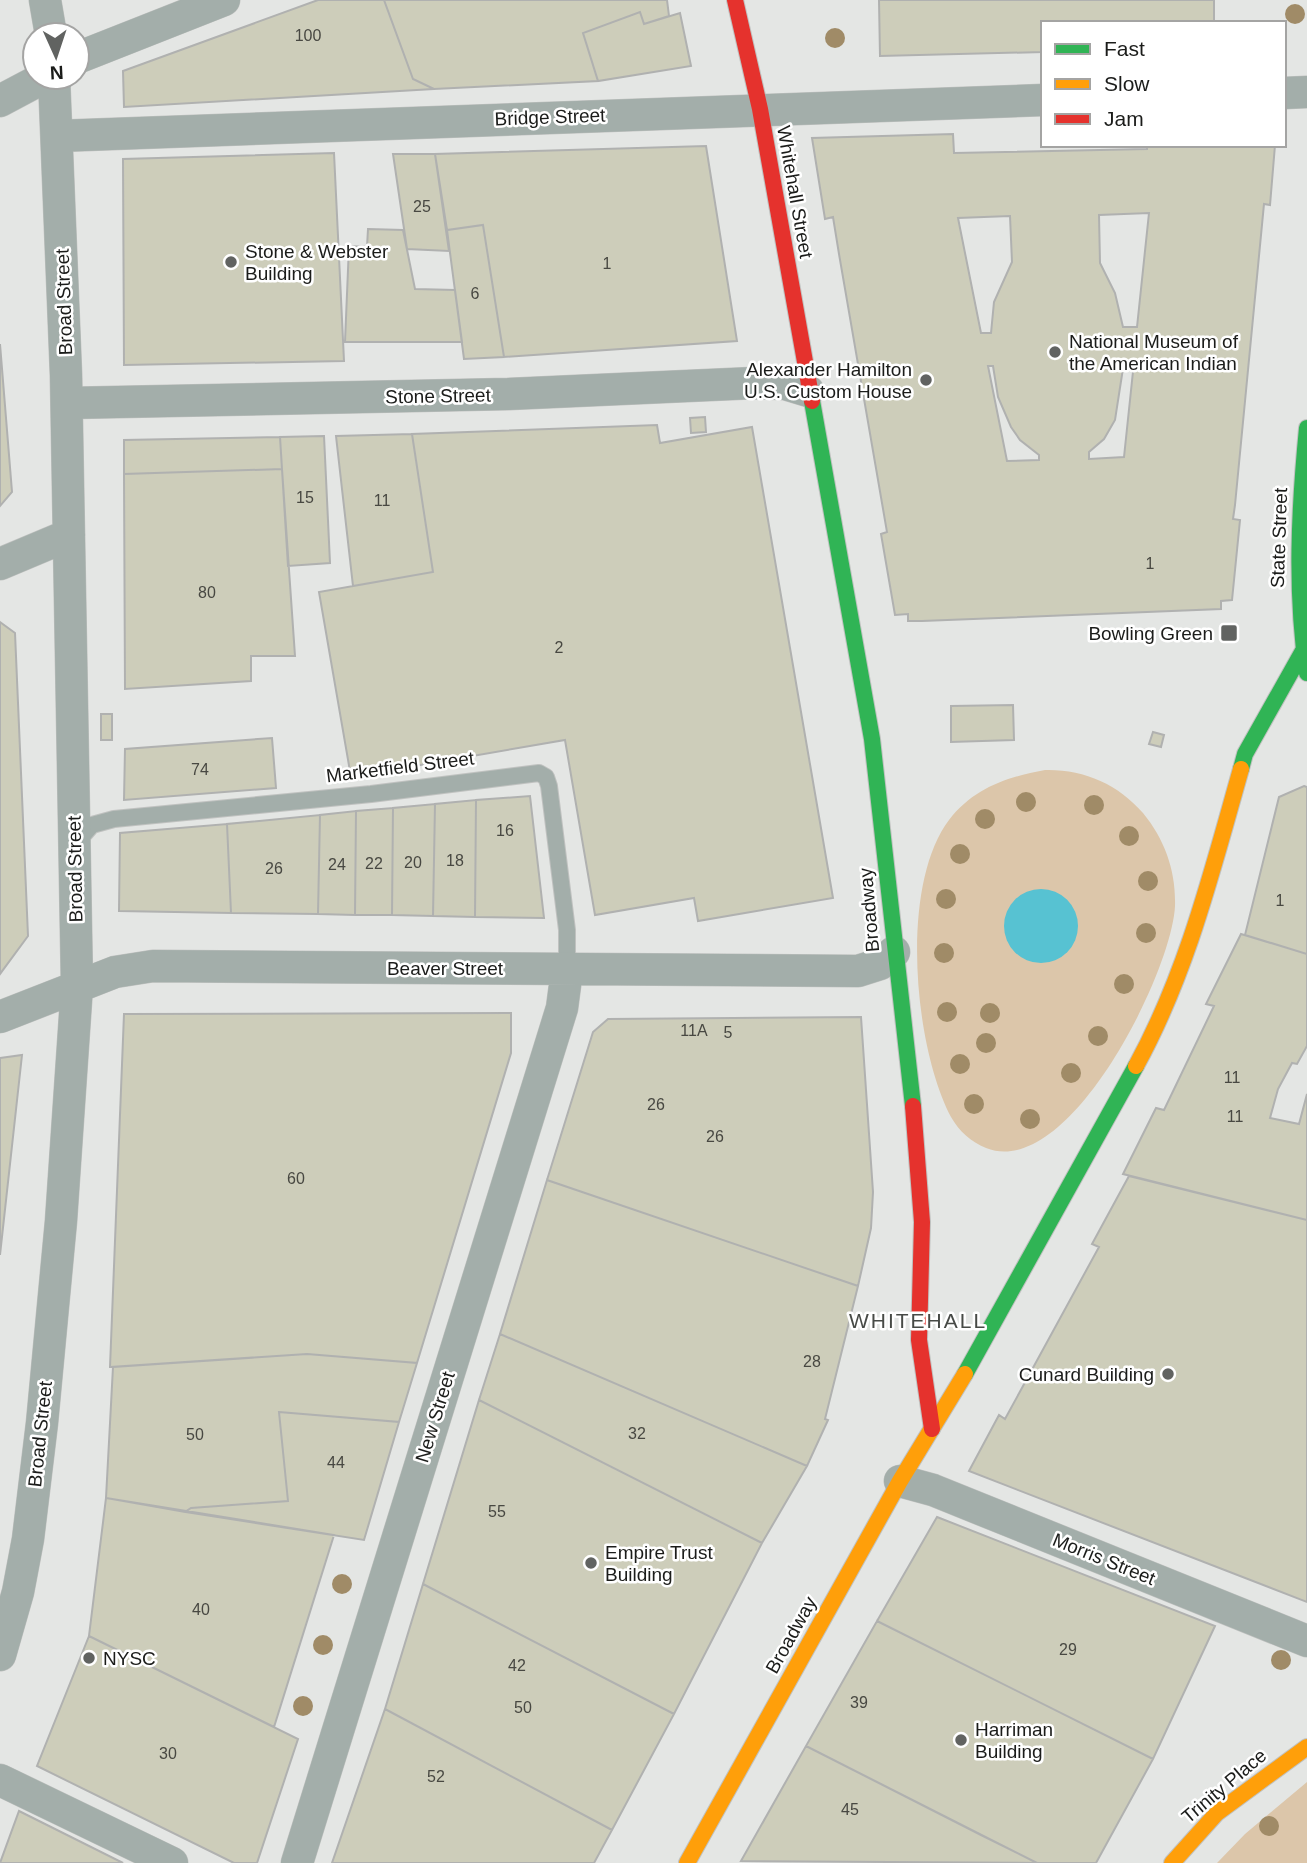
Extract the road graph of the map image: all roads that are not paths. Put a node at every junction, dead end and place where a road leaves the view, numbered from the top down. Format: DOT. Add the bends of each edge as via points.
graph roads {
  1 [pos="45,0"];
  2 [pos="224,0"];
  3 [pos="735,0"];
  4 [pos="49,21"];
  5 [pos="91,52"];
  6 [pos="21,90"];
  7 [pos="55,91"];
  8 [pos="1307,92"];
  9 [pos="1286,93"];
  10 [pos="1041,100"];
  11 [pos="0,101"];
  12 [pos="760,109"];
  13 [pos="57,136"];
  14 [pos="808,391"];
  15 [pos="67,403"];
  16 [pos="1307,428"];
  17 [pos="69,536"];
  18 [pos="0,564"];
  19 [pos="1305,649"];
  20 [pos="1307,673"];
  21 [pos="75,845"];
  22 [pos="894,952"];
  23 [pos="567,970"];
  24 [pos="77,986"];
  25 [pos="0,1017"];
  26 [pos="932,1429"];
  27 [pos="900,1481"];
  28 [pos="1307,1641"];
  29 [pos="0,1655"];
  30 [pos="1307,1747"];
  31 [pos="0,1780"];
  32 [pos="172,1863"];
  33 [pos="297,1863"];
  34 [pos="687,1863"];
  35 [pos="1172,1863"];
  1 -- 4 [label="street"];
  2 -- 5 [label="street"];
  3 -- 12 [label="main road, Whitehall Street"];
  6 -- 11 [label="street"];
  7 -- 13 [label="street, Broad Street"];
  8 -- 9 [label="street"];
  10 -- 12 [label="street, Bridge Street"];
  12 -- 13 [label="street, Bridge Street"];
  12 -- 14 [label="main road, Whitehall Street"];
  13 -- 15 [label="street, Broad Street"];
  14 -- 15 [label="street, Stone Street" via="785,384 754,383 508,394"];
  14 -- 22 [label="main road, Broadway" via="872,739"];
  15 -- 17 [label="street, Broad Street"];
  16 -- 19 [label="main road, State Street" via="1297,528 1298,602"];
  17 -- 18 [label="street"];
  17 -- 21 [label="street, Broad Street"];
  19 -- 20 [label="main road, State Street"];
  19 -- 26 [label="main road, Broadway" via="1245,754 1202,911 1171,997 1093,1147"];
  21 -- 23 [label="lane, Marketfield Street" via="92,825 114,819 539,773 549,786 567,930"];
  21 -- 24 [label="street, Broad Street"];
  22 -- 23 [label="street, Beaver Street" via="880,964 858,971"];
  22 -- 26 [label="main road, Broadway" via="917,1150 922,1222 919,1339"];
  23 -- 24 [label="street, Beaver Street" via="153,966 115,972"];
  23 -- 33 [label="street, New Street" via="562,1008"];
  24 -- 25 [label="street, Beaver Street"];
  24 -- 29 [label="street, Broad Street" via="42,1423 25,1552"];
  26 -- 27 [label="main road, Broadway"];
  27 -- 28 [label="street, Morris Street" via="933,1490"];
  27 -- 34 [label="main road, Broadway"];
  30 -- 35 [label="main road, Trinity Place" via="1228,1804"];
  31 -- 32 [label="street"];
}
